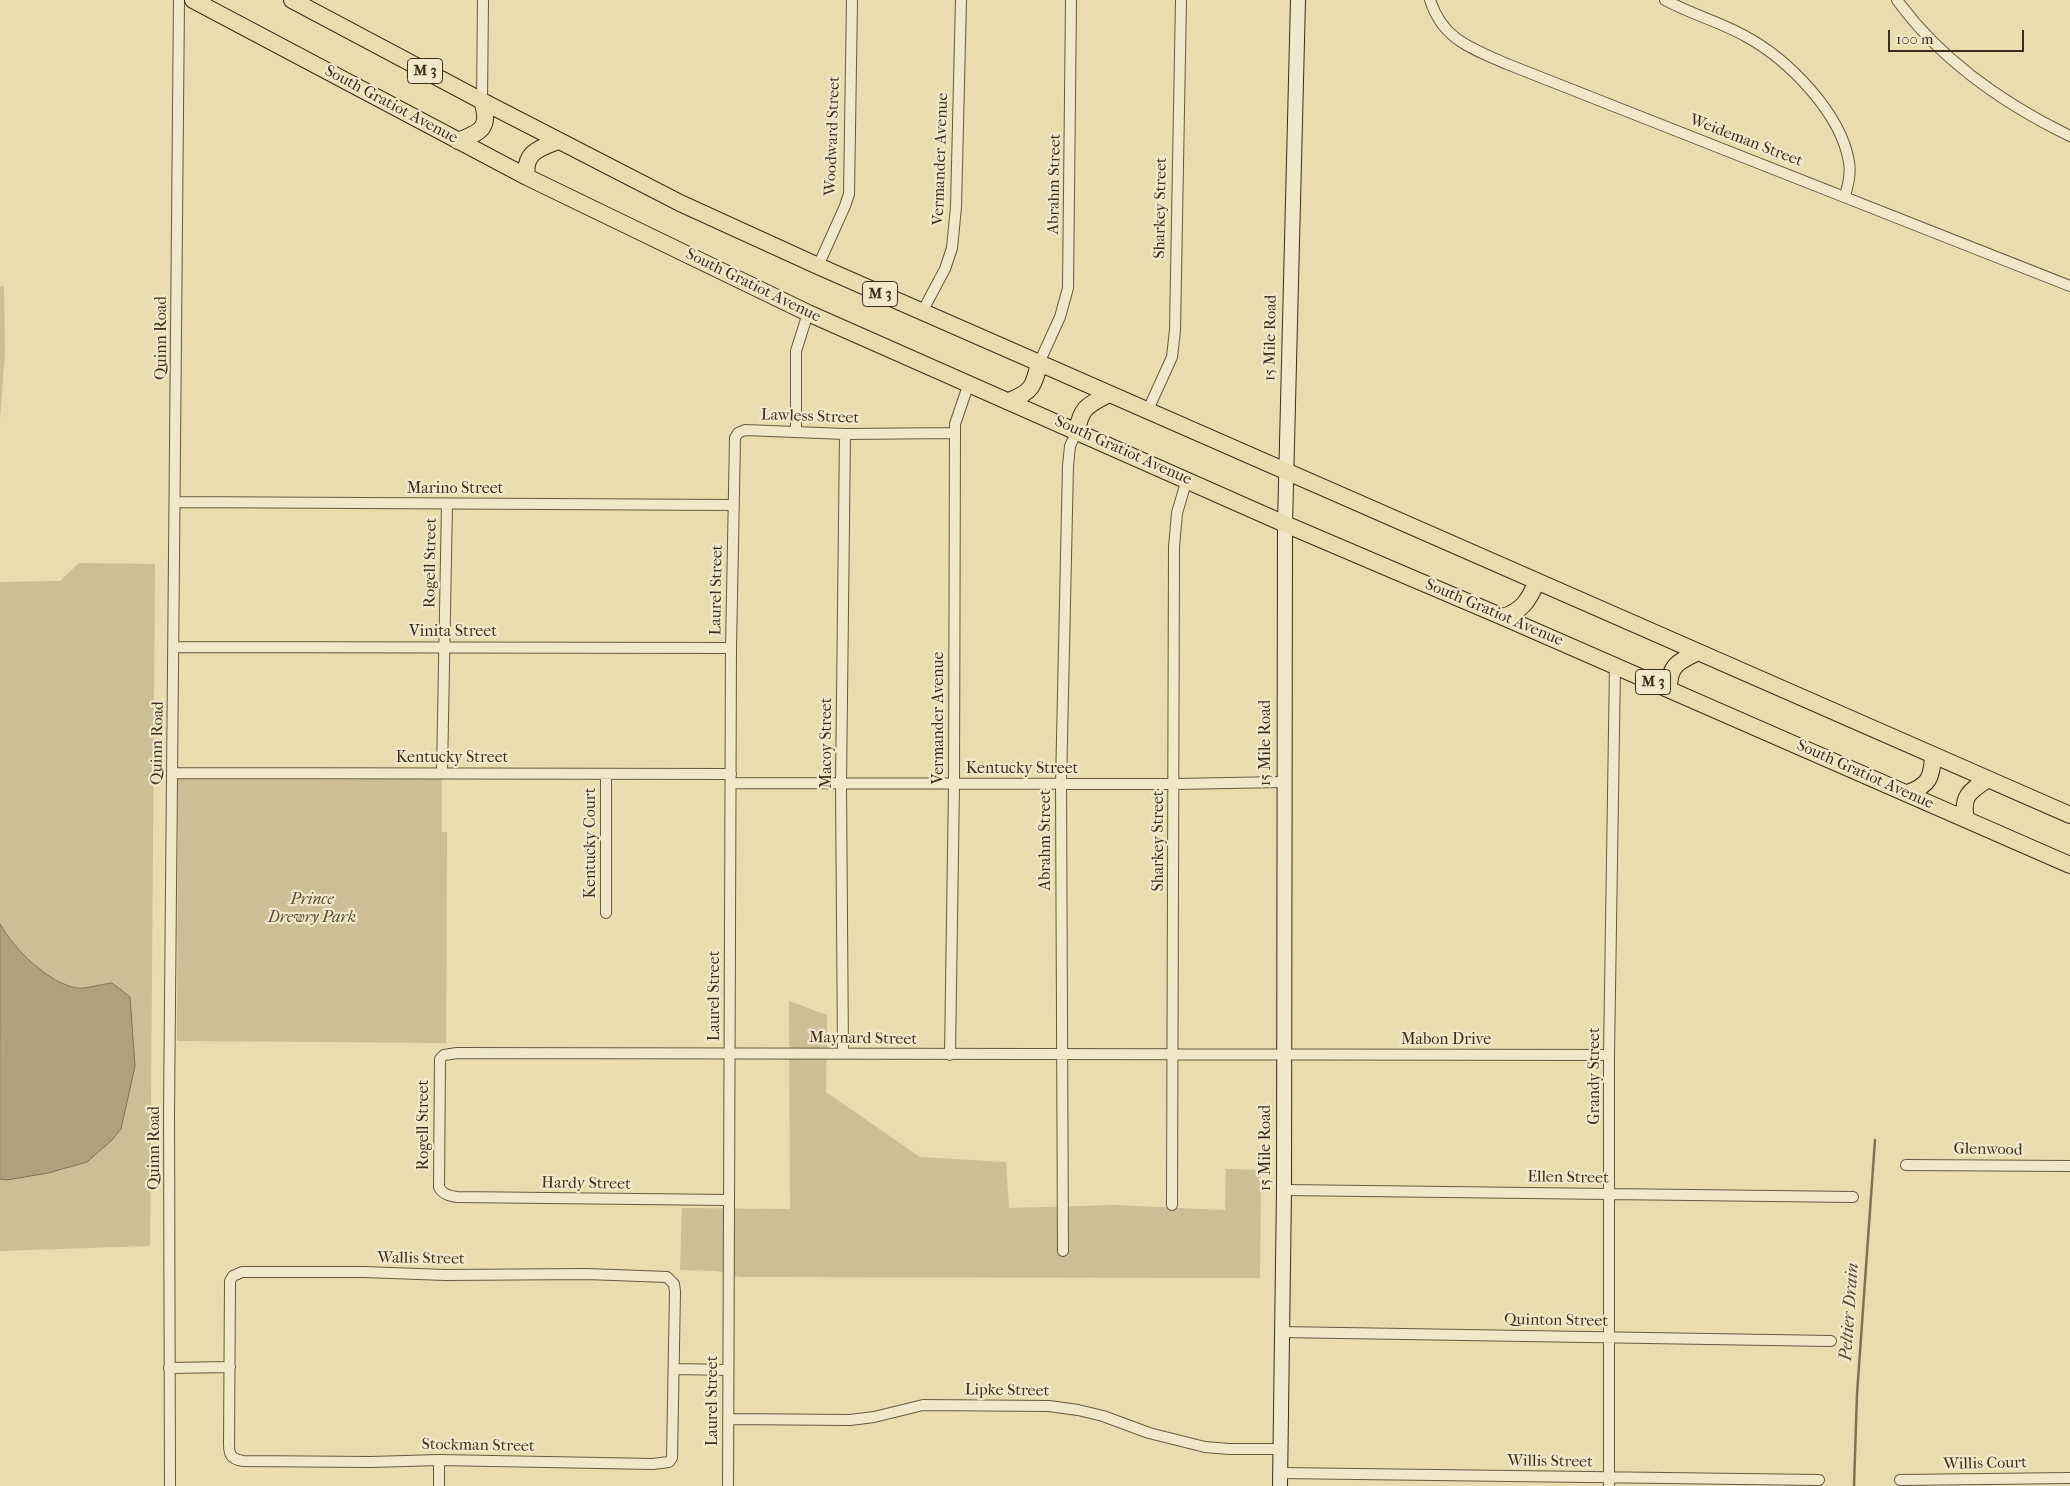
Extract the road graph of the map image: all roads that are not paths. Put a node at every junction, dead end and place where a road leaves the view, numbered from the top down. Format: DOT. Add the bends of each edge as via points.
graph roads {
  1 [pos="179,0"];
  2 [pos="193,0"];
  3 [pos="292,0"];
  4 [pos="483,0"];
  5 [pos="852,0"];
  6 [pos="961,0"];
  7 [pos="1072,0"];
  8 [pos="1181,0"];
  9 [pos="1298,0"];
  10 [pos="1430,0"];
  11 [pos="1665,0"];
  12 [pos="1897,0"];
  13 [pos="482,101"];
  14 [pos="2070,136"];
  15 [pos="458,140"];
  16 [pos="558,141"];
  17 [pos="527,177"];
  18 [pos="1845,196"];
  19 [pos="818,266"];
  20 [pos="2070,286"];
  21 [pos="922,312"];
  22 [pos="808,313"];
  23 [pos="1040,363"];
  24 [pos="969,383"];
  25 [pos="1109,394"];
  26 [pos="1010,401"];
  27 [pos="1147,412"];
  28 [pos="796,431"];
  29 [pos="1077,431"];
  30 [pos="955,433"];
  31 [pos="845,434"];
  32 [pos="1286,472"];
  33 [pos="1187,479"];
  34 [pos="176,502"];
  35 [pos="447,504"];
  36 [pos="733,505"];
  37 [pos="1284,524"];
  38 [pos="1536,583"];
  39 [pos="1503,617"];
  40 [pos="174,647"];
  41 [pos="444,647"];
  42 [pos="731,648"];
  43 [pos="1698,652"];
  44 [pos="1615,665"];
  45 [pos="1669,689"];
  46 [pos="1933,755"];
  47 [pos="173,773"];
  48 [pos="442,773"];
  49 [pos="606,774"];
  50 [pos="731,779"];
  51 [pos="1988,779"];
  52 [pos="1283,782"];
  53 [pos="842,784"];
  54 [pos="954,784"];
  55 [pos="1061,784"];
  56 [pos="1174,784"];
  57 [pos="1908,794"];
  58 [pos="2070,815"];
  59 [pos="1966,819"];
  60 [pos="2070,866"];
  61 [pos="606,913"];
  62 [pos="843,1053"];
  63 [pos="729,1054"];
  64 [pos="1062,1054"];
  65 [pos="444,1055"];
  66 [pos="950,1055"];
  67 [pos="1174,1055"];
  68 [pos="1282,1055"];
  69 [pos="1609,1055"];
  70 [pos="1906,1165"];
  71 [pos="2070,1166"];
  72 [pos="1284,1190"];
  73 [pos="445,1194"];
  74 [pos="1610,1194"];
  75 [pos="1853,1197"];
  76 [pos="728,1200"];
  77 [pos="1172,1205"];
  78 [pos="1063,1250"];
  79 [pos="1281,1332"];
  80 [pos="1609,1337"];
  81 [pos="1831,1341"];
  82 [pos="230,1367"];
  83 [pos="169,1368"];
  84 [pos="675,1369"];
  85 [pos="728,1370"];
  86 [pos="728,1419"];
  87 [pos="1280,1449"];
  88 [pos="439,1460"];
  89 [pos="2070,1478"];
  90 [pos="1280,1480"];
  91 [pos="1819,1480"];
  92 [pos="1900,1480"];
  93 [pos="1609,1482"];
  94 [pos="170,1486"];
  95 [pos="439,1486"];
  96 [pos="728,1486"];
  1 -- 34 [label="street, Quinn Road"];
  2 -- 15 [label="main road, South Gratiot Avenue / M 3"];
  3 -- 13 [label="main road, M 3"];
  4 -- 13 [label="street"];
  5 -- 19 [label="street, Woodward Street" via="849,194"];
  6 -- 21 [label="street, Vermander Avenue" via="956,207 952,248 945,269"];
  7 -- 23 [label="street, Abrahm Street" via="1068,288 1060,317"];
  8 -- 27 [label="street, Sharkey Street" via="1175,330 1172,357"];
  9 -- 32 [label="main road, 15 Mile Road"];
  10 -- 18 [label="street, Weideman Street" via="1444,27 1454,39 1466,46"];
  11 -- 18 [label="street" via="1746,36 1776,56 1805,84 1832,120 1846,148 1850,171"];
  12 -- 14 [label="street" via="1924,33 1964,69 2003,98"];
  13 -- 15 [label="main road" via="486,121 482,128 476,134"];
  13 -- 16 [label="main road, M 3"];
  15 -- 17 [label="main road, South Gratiot Avenue / M 3"];
  16 -- 17 [label="main road" via="529,156 525,168"];
  16 -- 19 [label="main road, M 3" via="680,203"];
  17 -- 22 [label="main road, South Gratiot Avenue / M 3"];
  18 -- 20 [label="street, Weideman Street"];
  19 -- 21 [label="main road, M 3"];
  21 -- 23 [label="main road, M 3"];
  22 -- 24 [label="main road, South Gratiot Avenue / M 3"];
  22 -- 28 [label="street" via="796,351"];
  23 -- 25 [label="main road, M 3"];
  23 -- 26 [label="main road" via="1030,390"];
  24 -- 26 [label="main road, South Gratiot Avenue / M 3"];
  24 -- 30 [label="street, Vermander Avenue"];
  25 -- 27 [label="main road, M 3"];
  25 -- 29 [label="main road" via="1085,408 1080,414"];
  26 -- 29 [label="main road, South Gratiot Avenue / M 3"];
  27 -- 32 [label="main road, M 3"];
  28 -- 31 [label="street, Lawless Street"];
  28 -- 36 [label="street, Lawless Street" via="745,430 738,433 734,446"];
  29 -- 33 [label="main road, South Gratiot Avenue / M 3"];
  29 -- 55 [label="street, Abrahm Street" via="1070,446 1068,466"];
  30 -- 31 [label="street, Lawless Street"];
  30 -- 54 [label="street, Vermander Avenue"];
  31 -- 53 [label="street, Macoy Street"];
  32 -- 37 [label="main road, 15 Mile Road"];
  32 -- 38 [label="main road, M 3"];
  33 -- 37 [label="main road, South Gratiot Avenue / M 3"];
  33 -- 56 [label="street, Sharkey Street" via="1175,528"];
  34 -- 35 [label="street, Marino Street"];
  34 -- 40 [label="street, Quinn Road"];
  35 -- 36 [label="street, Marino Street"];
  35 -- 41 [label="street, Rogell Street"];
  36 -- 42 [label="street, Laurel Street"];
  37 -- 39 [label="main road, South Gratiot Avenue / M 3"];
  37 -- 52 [label="main road, 15 Mile Road"];
  38 -- 39 [label="main road" via="1526,604"];
  38 -- 43 [label="main road, M 3"];
  39 -- 44 [label="main road, South Gratiot Avenue / M 3"];
  40 -- 41 [label="street, Vinita Street"];
  40 -- 47 [label="street, Quinn Road"];
  41 -- 42 [label="street, Vinita Street"];
  41 -- 48 [label="street, Rogell Street"];
  42 -- 50 [label="street, Laurel Street"];
  43 -- 45 [label="main road" via="1674,665 1670,671"];
  43 -- 46 [label="main road, M 3"];
  44 -- 45 [label="main road, South Gratiot Avenue / M 3"];
  44 -- 69 [label="street, Grandy Street"];
  45 -- 57 [label="main road, South Gratiot Avenue / M 3"];
  46 -- 51 [label="main road, M 3"];
  46 -- 57 [label="main road" via="1927,782"];
  47 -- 48 [label="street, Kentucky Street"];
  47 -- 83 [label="street, Quinn Road"];
  48 -- 49 [label="street, Kentucky Street"];
  49 -- 50 [label="street, Kentucky Street"];
  49 -- 61 [label="street, Kentucky Court"];
  50 -- 53 [label="street, Kentucky Street"];
  50 -- 63 [label="street, Laurel Street"];
  51 -- 58 [label="main road, M 3"];
  51 -- 59 [label="main road" via="1965,800"];
  52 -- 56 [label="street, Kentucky Street"];
  52 -- 68 [label="main road, 15 Mile Road"];
  53 -- 54 [label="street, Kentucky Street"];
  53 -- 62 [label="street, Macoy Street"];
  54 -- 55 [label="street, Kentucky Street"];
  54 -- 66 [label="street, Vermander Avenue"];
  55 -- 56 [label="street, Kentucky Street"];
  55 -- 64 [label="street, Abrahm Street"];
  56 -- 67 [label="street, Sharkey Street"];
  57 -- 59 [label="main road, South Gratiot Avenue / M 3"];
  59 -- 60 [label="main road, South Gratiot Avenue / M 3"];
  62 -- 63 [label="street, Maynard Street"];
  62 -- 66 [label="street, Maynard Street"];
  63 -- 65 [label="street, Maynard Street" via="457,1052"];
  63 -- 76 [label="street, Laurel Street"];
  64 -- 66 [label="street, Maynard Street"];
  64 -- 67 [label="street, Maynard Street"];
  64 -- 78 [label="street, Abrahm Street"];
  65 -- 73 [label="street, Rogell Street" via="439,1067 439,1187"];
  67 -- 68 [label="street, Maynard Street"];
  67 -- 77 [label="street, Sharkey Street"];
  68 -- 69 [label="street, Mabon Drive"];
  68 -- 72 [label="main road, 15 Mile Road"];
  69 -- 74 [label="street, Grandy Street"];
  70 -- 71 [label="street, Glenwood"];
  72 -- 74 [label="street, Ellen Street"];
  72 -- 79 [label="main road, 15 Mile Road"];
  73 -- 76 [label="street, Hardy Street" via="456,1197"];
  74 -- 75 [label="street, Ellen Street"];
  74 -- 80 [label="street, Grandy Street"];
  76 -- 85 [label="street, Laurel Street"];
  79 -- 80 [label="street, Quinton Street"];
  79 -- 87 [label="main road, 15 Mile Road"];
  80 -- 81 [label="street, Quinton Street"];
  80 -- 93 [label="street, Grandy Street"];
  82 -- 83 [label="street"];
  82 -- 84 [label="street, Wallis Street" via="230,1281 237,1273 364,1272 663,1275 671,1280 675,1291"];
  82 -- 88 [label="street, Stockman Street" via="229,1444 233,1459"];
  83 -- 94 [label="street, Quinn Road"];
  84 -- 85 [label="street"];
  84 -- 88 [label="street, Stockman Street" via="673,1450 668,1462"];
  85 -- 86 [label="street, Laurel Street"];
  86 -- 87 [label="street, Lipke Street" via="850,1420 923,1405 1049,1406 1103,1416 1149,1433 1205,1447"];
  86 -- 96 [label="street, Laurel Street"];
  87 -- 90 [label="main road, 15 Mile Road"];
  88 -- 95 [label="street"];
  89 -- 92 [label="street, Willis Court"];
  90 -- 93 [label="street, Willis Street"];
  91 -- 93 [label="street, Willis Street"];
}
